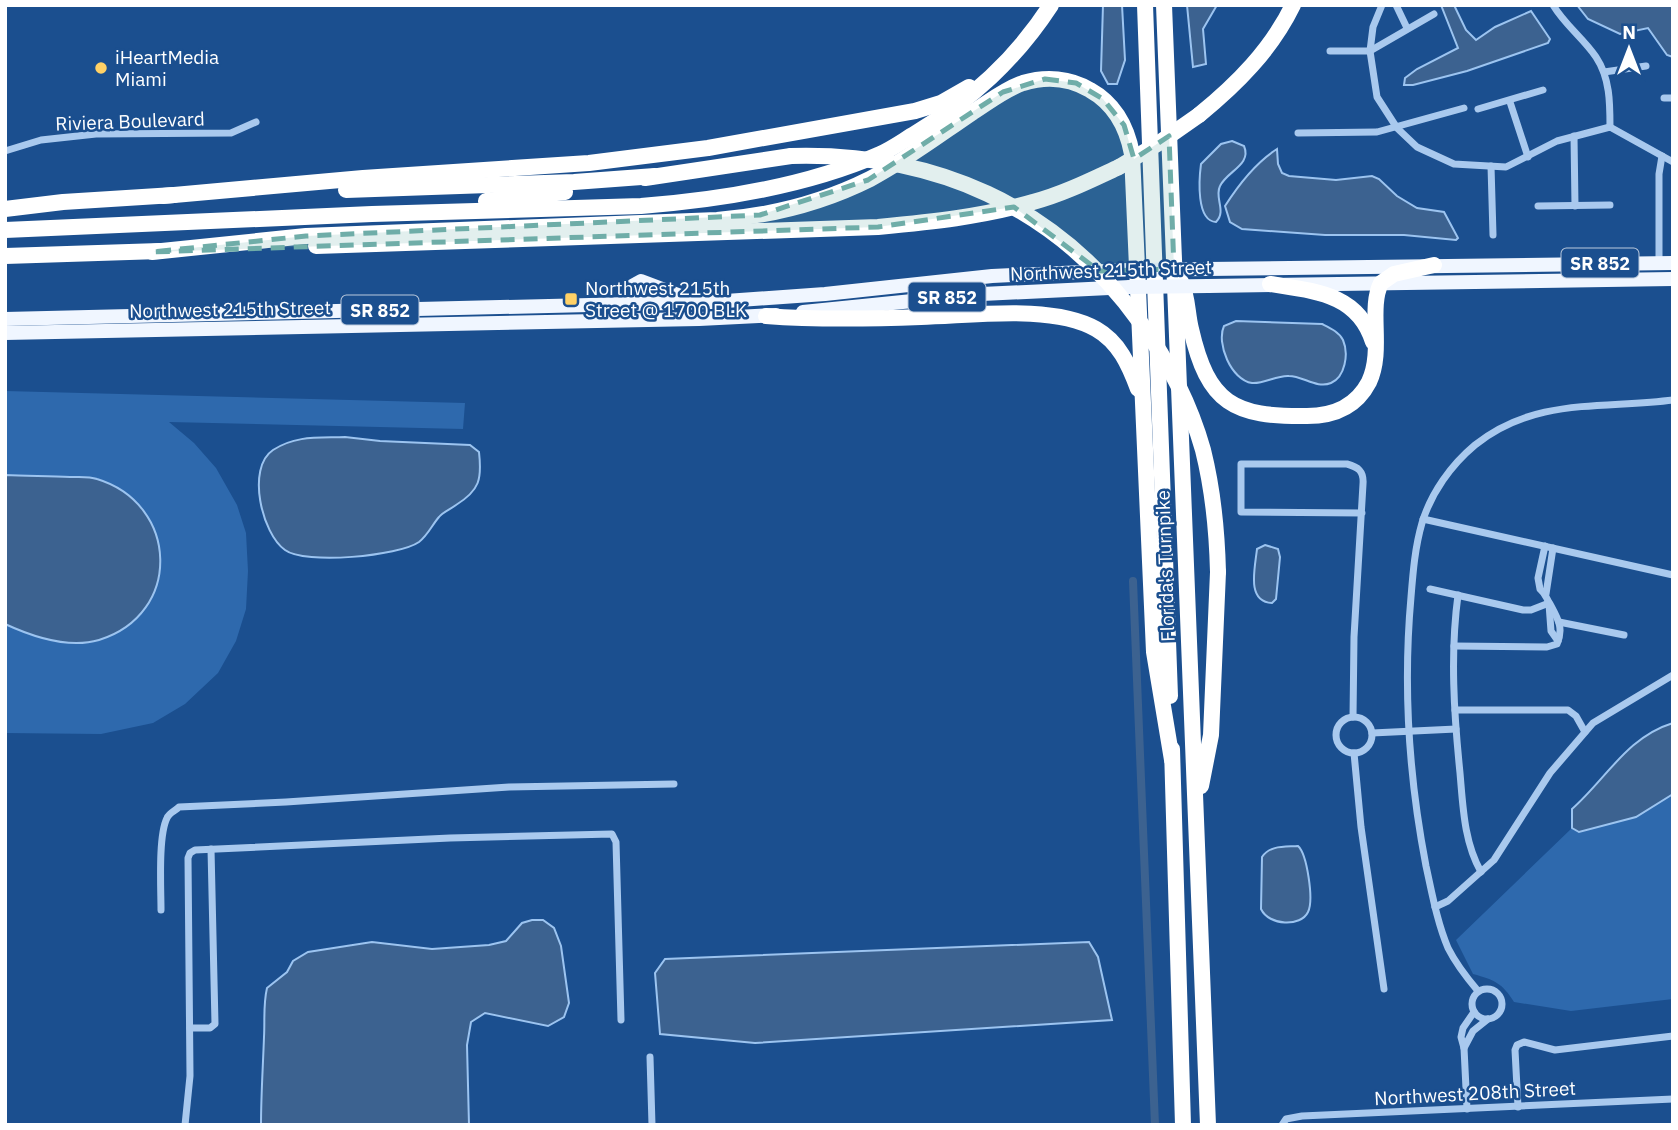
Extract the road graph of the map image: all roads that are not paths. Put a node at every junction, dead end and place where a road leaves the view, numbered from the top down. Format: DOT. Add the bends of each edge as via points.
graph roads {
  1 [pos="1044,5"];
  2 [pos="1051,5"];
  3 [pos="1145,5"];
  4 [pos="1164,5"];
  5 [pos="1293,5"];
  6 [pos="1382,5"];
  7 [pos="1396,5"];
  8 [pos="1553,5"];
  9 [pos="1434,13"];
  10 [pos="1407,28"];
  11 [pos="1329,51"];
  12 [pos="1370,51"];
  13 [pos="1646,66"];
  14 [pos="1604,72"];
  15 [pos="1543,90"];
  16 [pos="1673,97"];
  17 [pos="1664,98"];
  18 [pos="1510,102"];
  19 [pos="1464,108"];
  20 [pos="1478,109"];
  21 [pos="256,122"];
  22 [pos="1609,127"];
  23 [pos="1397,128"];
  24 [pos="1298,133"];
  25 [pos="1573,136"];
  26 [pos="5,151"];
  27 [pos="1662,156"];
  28 [pos="1528,157"];
  29 [pos="1673,162"];
  30 [pos="1491,166"];
  31 [pos="655,176"];
  32 [pos="163,195"];
  33 [pos="1610,205"];
  34 [pos="1538,206"];
  35 [pos="1575,206"];
  36 [pos="5,209"];
  37 [pos="372,214"];
  38 [pos="5,230"];
  39 [pos="1493,235"];
  40 [pos="152,252"];
  41 [pos="5,256"];
  42 [pos="1666,262"];
  43 [pos="1434,265"];
  44 [pos="1174,267"];
  45 [pos="1673,279"];
  46 [pos="1381,283"];
  47 [pos="1270,284"];
  48 [pos="698,302"];
  49 [pos="633,304"];
  50 [pos="766,316"];
  51 [pos="68,317"];
  52 [pos="5,318"];
  53 [pos="42,332"];
  54 [pos="5,333"];
  55 [pos="1375,347"];
  56 [pos="1673,400"];
  57 [pos="1143,401"];
  58 [pos="1362,513"];
  59 [pos="1423,520"];
  60 [pos="1549,547"];
  61 [pos="1673,575"];
  62 [pos="1430,589"];
  63 [pos="1458,595"];
  64 [pos="1549,603"];
  65 [pos="1559,622"];
  66 [pos="1623,635"];
  67 [pos="1558,641"];
  68 [pos="1454,646"];
  69 [pos="1673,675"];
  70 [pos="1455,709"];
  71 [pos="1353,717"];
  72 [pos="1456,729"];
  73 [pos="1410,732"];
  74 [pos="1585,732"];
  75 [pos="1372,733"];
  76 [pos="1354,753"];
  77 [pos="1172,760"];
  78 [pos="674,784"];
  79 [pos="1196,812"];
  80 [pos="211,849"];
  81 [pos="1481,872"];
  82 [pos="1435,906"];
  83 [pos="161,910"];
  84 [pos="1384,989"];
  85 [pos="1478,991"];
  86 [pos="1474,1012"];
  87 [pos="1488,1019"];
  88 [pos="621,1020"];
  89 [pos="190,1028"];
  90 [pos="1673,1036"];
  91 [pos="1464,1048"];
  92 [pos="650,1057"];
  93 [pos="1673,1100"];
  94 [pos="1518,1107"];
  95 [pos="1466,1109"];
  96 [pos="185,1125"];
  97 [pos="652,1125"];
  98 [pos="1183,1125"];
  99 [pos="1208,1125"];
  100 [pos="1282,1125"];
  1 -- 32 [label="highway" via="1011,47 965,90 915,111 708,148 589,163"];
  2 -- 37 [label="highway" via="1004,65 955,109 882,153 812,178 678,203"];
  3 -- 77 [label="highway, Florida's Turnpike"];
  4 -- 44 [label="highway, Florida's Turnpike"];
  5 -- 40 [label="highway, bridge" via="1257,61 1199,115 1119,167 1033,202 942,221 878,227"];
  6 -- 12 [label="street"];
  7 -- 10 [label="street"];
  8 -- 14 [label="street"];
  9 -- 10 [label="street"];
  10 -- 12 [label="street"];
  11 -- 12 [label="street"];
  12 -- 23 [label="street" via="1377,97"];
  13 -- 14 [label="street"];
  14 -- 22 [label="street"];
  15 -- 18 [label="street"];
  16 -- 17 [label="street"];
  18 -- 20 [label="street"];
  18 -- 28 [label="street"];
  19 -- 23 [label="street"];
  21 -- 26 [label="street, Riviera Boulevard" via="231,133 96,134"];
  22 -- 25 [label="street"];
  22 -- 27 [label="street"];
  23 -- 24 [label="street"];
  23 -- 30 [label="street" via="1417,147 1454,164"];
  25 -- 28 [label="street"];
  25 -- 35 [label="street"];
  27 -- 29 [label="street"];
  27 -- 42 [label="street" via="1659,174"];
  28 -- 30 [label="street" via="1506,167"];
  30 -- 39 [label="street"];
  31 -- 32 [label="highway"];
  31 -- 37 [label="highway" via="570,191 406,206"];
  31 -- 79 [label="highway, bridge" via="791,156 891,162 941,175 1006,202 1042,223 1100,272 1163,355 1192,419 1214,508 1218,572 1211,735"];
  32 -- 36 [label="highway"];
  33 -- 35 [label="street"];
  34 -- 35 [label="street"];
  37 -- 38 [label="highway"];
  40 -- 41 [label="highway"];
  40 -- 57 [label="highway" via="306,236 760,215 868,180 1014,86 1056,79 1076,83 1103,99 1118,116 1130,144"];
  42 -- 43 [label="main road, Northwest 215th Street / SR 852"];
  43 -- 46 [label="highway" via="1394,274"];
  43 -- 48 [label="main road, Northwest 215th Street / SR 852, bridge" via="1006,275"];
  44 -- 55 [label="highway" via="1185,293 1202,366 1222,396 1246,411 1303,416 1342,410 1369,380"];
  44 -- 79 [label="highway, Florida's Turnpike"];
  45 -- 46 [label="main road, Northwest 215th Street / SR 852"];
  46 -- 47 [label="main road, Northwest 215th Street / SR 852"];
  46 -- 55 [label="highway"];
  47 -- 50 [label="main road, Northwest 215th Street / SR 852, bridge" via="973,294"];
  47 -- 55 [label="highway" via="1316,292 1347,305 1367,325"];
  48 -- 49 [label="main road, Northwest 215th Street / SR 852"];
  48 -- 49 [label="main road" via="641,281 632,286"];
  49 -- 51 [label="main road, Northwest 215th Street / SR 852"];
  50 -- 53 [label="main road, Northwest 215th Street / SR 852"];
  50 -- 57 [label="highway" via="822,320 1032,314 1069,318 1113,342 1129,365"];
  51 -- 52 [label="main road, Northwest 215th Street / SR 852"];
  51 -- 53 [label="main road" via="61,326"];
  53 -- 54 [label="main road, Northwest 215th Street / SR 852"];
  56 -- 59 [label="street" via="1562,408 1538,412 1498,429 1443,480"];
  57 -- 77 [label="highway" via="1154,652"];
  58 -- 58 [label="street" via="1241,512 1241,464 1356,467 1364,477"];
  58 -- 71 [label="street"];
  59 -- 60 [label="street"];
  59 -- 73 [label="street" via="1409,616"];
  60 -- 61 [label="street"];
  60 -- 64 [label="street"];
  62 -- 63 [label="street"];
  63 -- 64 [label="street" via="1523,610"];
  63 -- 68 [label="street"];
  64 -- 65 [label="street"];
  64 -- 67 [label="street" via="1551,631"];
  65 -- 66 [label="street"];
  65 -- 67 [label="street"];
  67 -- 68 [label="street" via="1547,647"];
  68 -- 70 [label="street"];
  69 -- 74 [label="street"];
  70 -- 72 [label="street"];
  70 -- 74 [label="street" via="1568,710"];
  71 -- 75 [label="street" via="1367,722"];
  71 -- 76 [label="street" via="1340,723 1336,735 1340,747"];
  72 -- 73 [label="street"];
  72 -- 81 [label="street" via="1468,835"];
  73 -- 75 [label="street"];
  73 -- 82 [label="street" via="1423,848"];
  74 -- 81 [label="street" via="1550,773 1494,860"];
  75 -- 76 [label="street" via="1368,746"];
  76 -- 84 [label="street"];
  77 -- 98 [label="highway, Florida's Turnpike"];
  78 -- 83 [label="street" via="509,787 180,807 165,822"];
  79 -- 99 [label="highway, Florida's Turnpike"];
  80 -- 88 [label="street" via="612,834 616,842"];
  80 -- 89 [label="street" via="195,850 188,858"];
  80 -- 89 [label="street" via="215,1024"];
  81 -- 82 [label="street" via="1448,901"];
  82 -- 85 [label="street" via="1449,949"];
  85 -- 86 [label="street" via="1472,999"];
  85 -- 87 [label="street" via="1497,992 1502,1001 1497,1015"];
  86 -- 87 [label="street"];
  86 -- 91 [label="street" via="1463,1028"];
  87 -- 91 [label="street" via="1473,1031"];
  89 -- 96 [label="street"];
  90 -- 94 [label="street" via="1555,1051 1524,1042 1517,1045"];
  91 -- 95 [label="street"];
  92 -- 97 [label="street"];
  93 -- 94 [label="street, Northwest 208th Street"];
  94 -- 95 [label="street, Northwest 208th Street"];
  95 -- 100 [label="street, Northwest 208th Street" via="1302,1116 1286,1119"];
}
